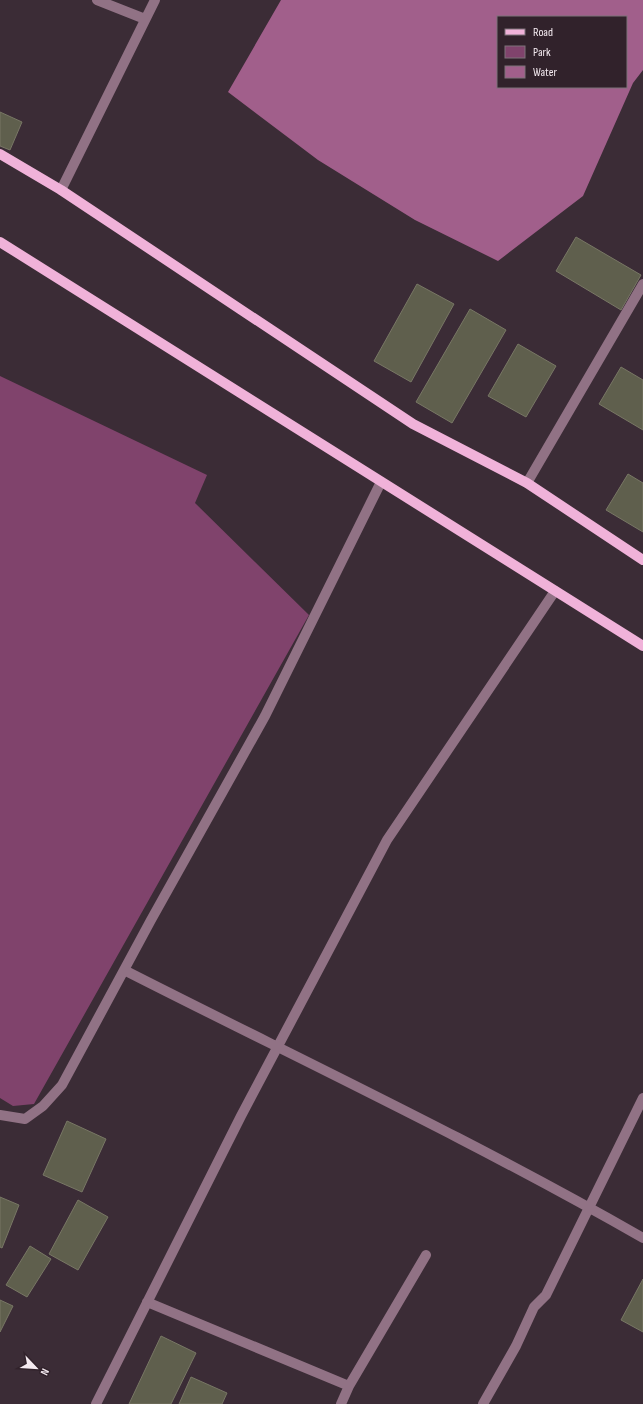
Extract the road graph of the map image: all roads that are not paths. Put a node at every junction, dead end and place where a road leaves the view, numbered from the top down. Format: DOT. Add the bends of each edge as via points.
graph roads {
  1 [pos="97,0"];
  2 [pos="155,0"];
  3 [pos="145,19"];
  4 [pos="0,154"];
  5 [pos="61,190"];
  6 [pos="0,242"];
  7 [pos="643,284"];
  8 [pos="382,482"];
  9 [pos="527,483"];
  10 [pos="643,560"];
  11 [pos="554,591"];
  12 [pos="643,646"];
  13 [pos="124,970"];
  14 [pos="277,1048"];
  15 [pos="643,1098"];
  16 [pos="0,1115"];
  17 [pos="590,1208"];
  18 [pos="643,1238"];
  19 [pos="426,1255"];
  20 [pos="147,1302"];
  21 [pos="349,1386"];
  22 [pos="96,1404"];
  23 [pos="341,1404"];
  24 [pos="483,1404"];
  1 -- 3 [label="street"];
  2 -- 3 [label="street"];
  3 -- 5 [label="street"];
  4 -- 5 [label="main road"];
  5 -- 9 [label="main road" via="413,424"];
  6 -- 8 [label="main road"];
  7 -- 9 [label="street"];
  8 -- 11 [label="main road"];
  8 -- 13 [label="street" via="265,716"];
  9 -- 10 [label="main road"];
  11 -- 12 [label="main road"];
  11 -- 14 [label="street" via="387,840"];
  13 -- 14 [label="street"];
  13 -- 16 [label="street" via="62,1085 43,1106 25,1119"];
  14 -- 17 [label="street" via="393,1104"];
  14 -- 20 [label="street"];
  15 -- 17 [label="street"];
  17 -- 18 [label="street"];
  17 -- 24 [label="street" via="546,1295 534,1307 516,1346"];
  19 -- 21 [label="street"];
  20 -- 21 [label="street"];
  20 -- 22 [label="street"];
  21 -- 23 [label="street"];
}
